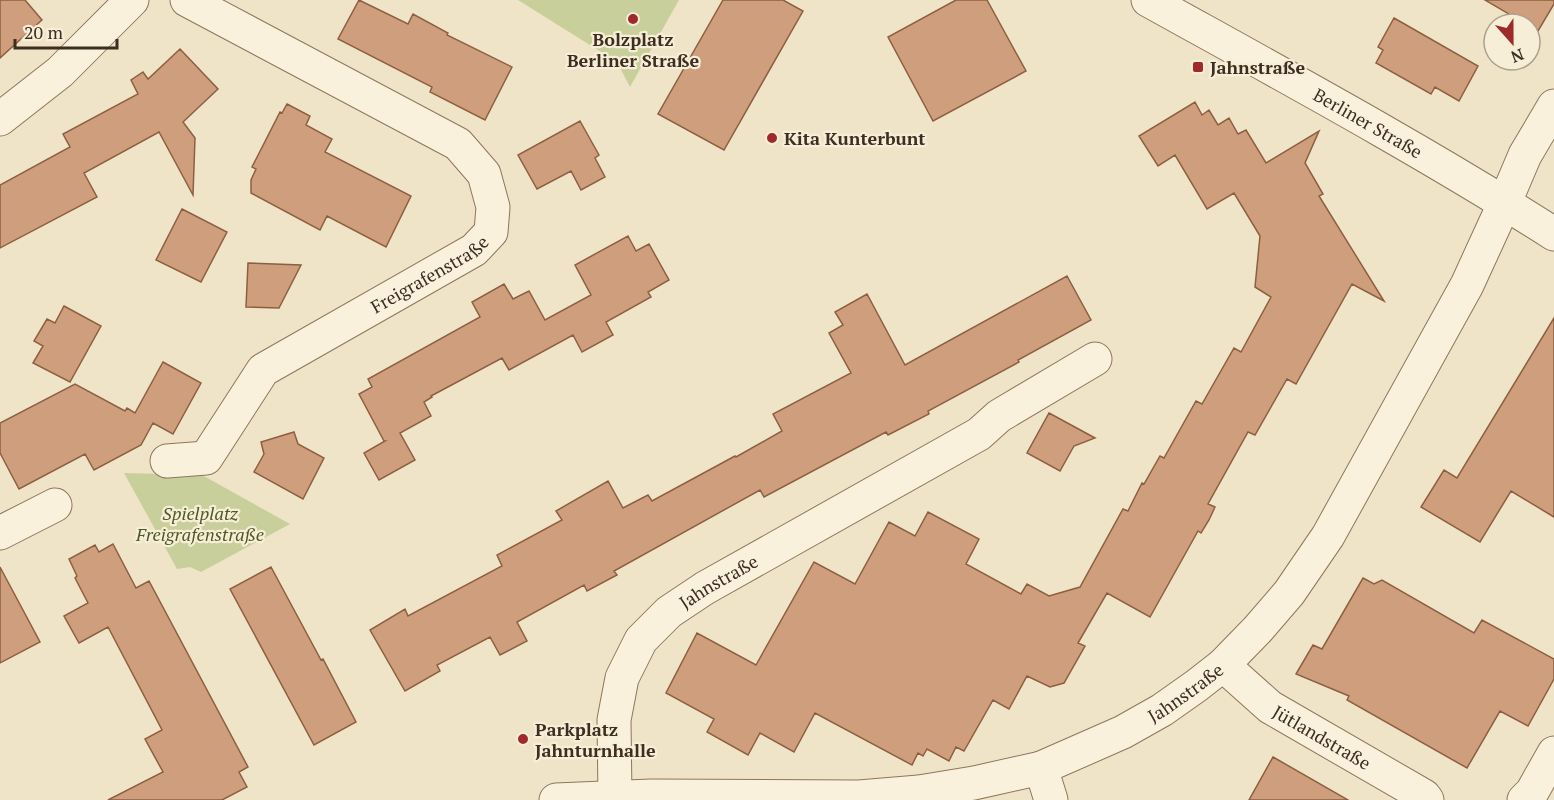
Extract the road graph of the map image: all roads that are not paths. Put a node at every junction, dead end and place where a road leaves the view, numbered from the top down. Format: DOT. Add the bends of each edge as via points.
graph roads {
  1 [pos="187,0"];
  2 [pos="1149,0"];
  3 [pos="129,1"];
  4 [pos="1554,106"];
  5 [pos="0,118"];
  6 [pos="1505,202"];
  7 [pos="1554,234"];
  8 [pos="1095,359"];
  9 [pos="167,461"];
  10 [pos="55,505"];
  11 [pos="0,533"];
  12 [pos="1223,665"];
  13 [pos="1554,753"];
  14 [pos="1041,768"];
  15 [pos="615,797"];
  16 [pos="556,800"];
  17 [pos="1052,800"];
  18 [pos="1427,800"];
  19 [pos="1524,800"];
  1 -- 9 [label="street, Freigrafenstraße" via="458,144 484,174 493,207 491,232 474,250 263,370 206,458"];
  2 -- 6 [label="street, Berliner Straße"];
  3 -- 5 [label="street" via="60,72"];
  4 -- 6 [label="street, Jahnstraße" via="1525,155"];
  6 -- 7 [label="street, Berliner Straße"];
  6 -- 12 [label="street, Jahnstraße" via="1467,285 1328,536 1289,593"];
  8 -- 15 [label="street, Jahnstraße" via="999,416 979,434 669,612 641,640 622,678 614,720"];
  10 -- 11 [label="street"];
  12 -- 14 [label="street, Jahnstraße" via="1162,710 1124,732"];
  12 -- 18 [label="street, Jütlandstraße" via="1269,707"];
  13 -- 19 [label="street"];
  14 -- 15 [label="street, Jahnstraße" via="952,787 859,797"];
  14 -- 17 [label="street"];
  15 -- 16 [label="street, Jahnstraße"];
}
